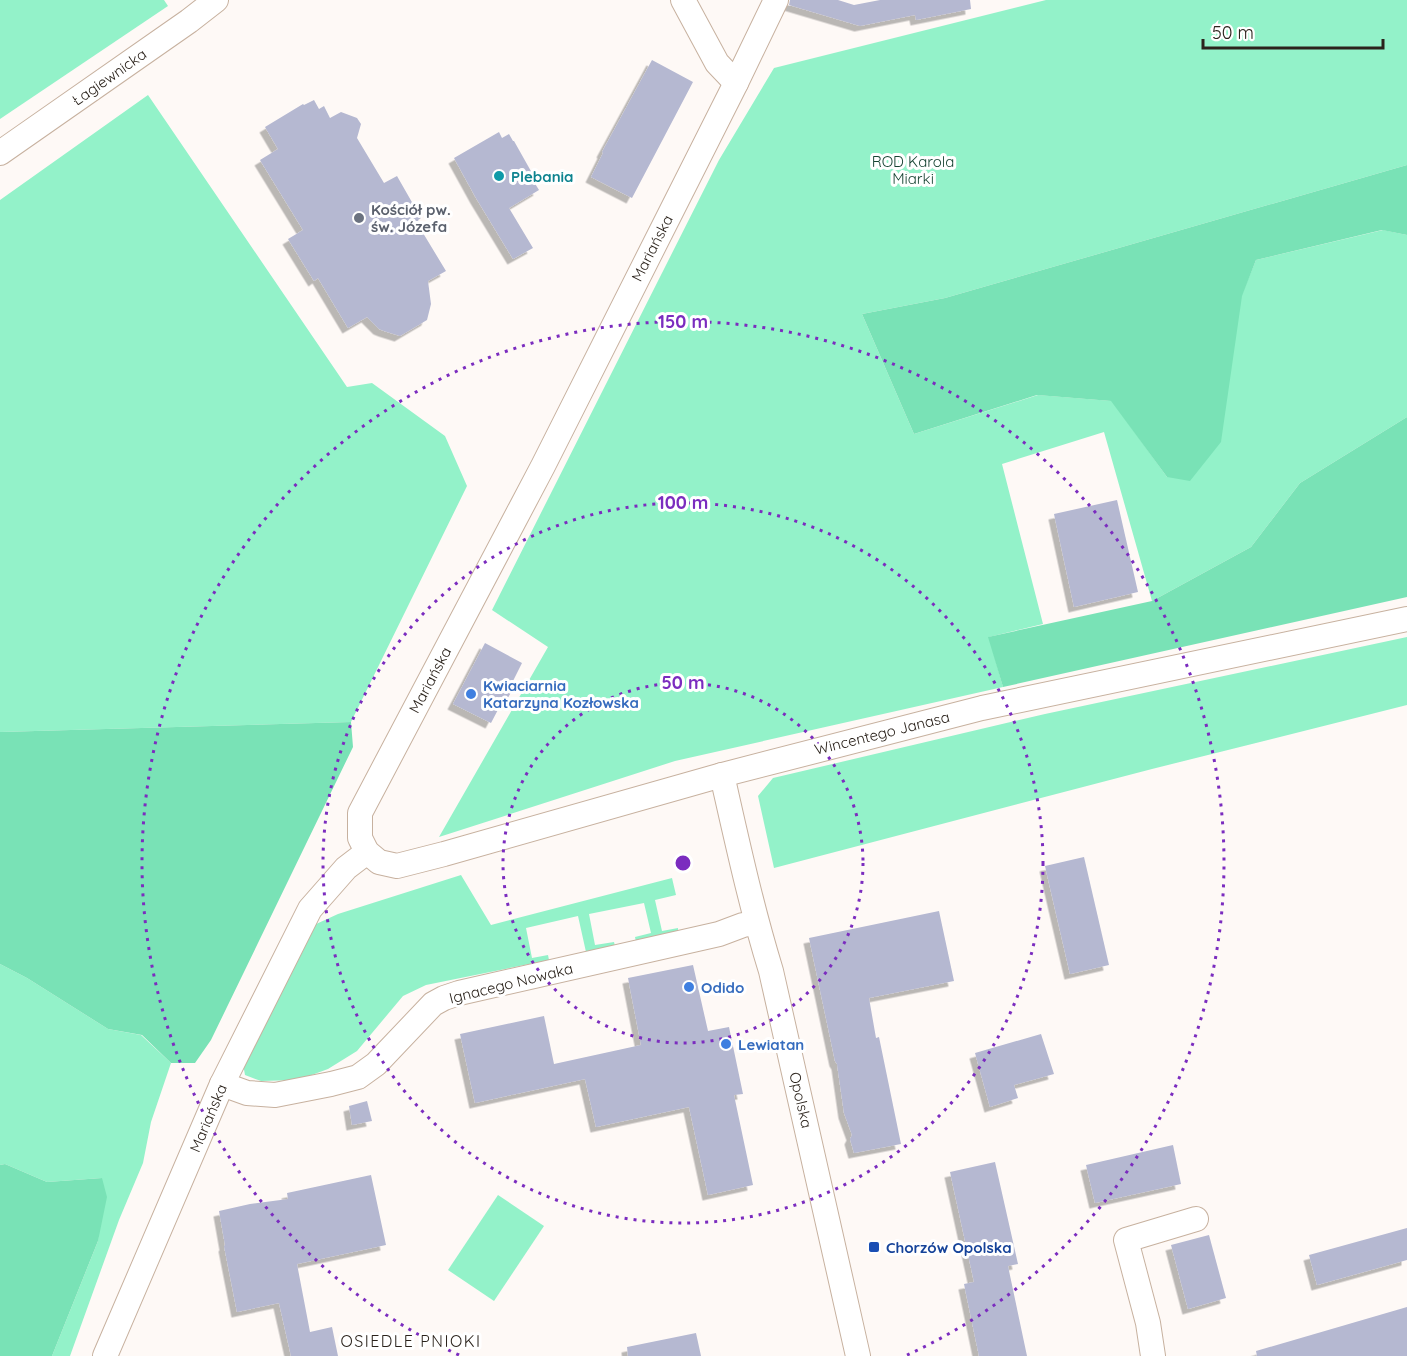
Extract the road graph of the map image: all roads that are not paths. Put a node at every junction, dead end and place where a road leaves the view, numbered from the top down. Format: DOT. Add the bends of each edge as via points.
graph roads {
  1 [pos="216,0"];
  2 [pos="683,0"];
  3 [pos="776,0"];
  4 [pos="736,83"];
  5 [pos="0,153"];
  6 [pos="1407,619"];
  7 [pos="722,775"];
  8 [pos="367,852"];
  9 [pos="756,923"];
  10 [pos="222,1084"];
  11 [pos="1196,1219"];
  12 [pos="105,1356"];
  13 [pos="858,1356"];
  14 [pos="1153,1356"];
  1 -- 5 [label="street, Łagiewnicka"];
  2 -- 4 [label="street" via="717,63"];
  3 -- 4 [label="street, Mariańska"];
  4 -- 8 [label="street, Mariańska" via="543,466 360,813 360,838"];
  6 -- 7 [label="street, Wincentego Janasa" via="993,705"];
  7 -- 8 [label="street, Wincentego Janasa" via="397,866 379,862"];
  7 -- 9 [label="street, Opolska"];
  8 -- 10 [label="street, Mariańska" via="346,868 309,909"];
  9 -- 10 [label="street, Ignacego Nowaka" via="444,998 433,1004 376,1064 358,1077 275,1095 247,1093"];
  9 -- 13 [label="street, Opolska" via="771,971"];
  10 -- 12 [label="street, Mariańska"];
  11 -- 14 [label="street" via="1126,1240"];
}
